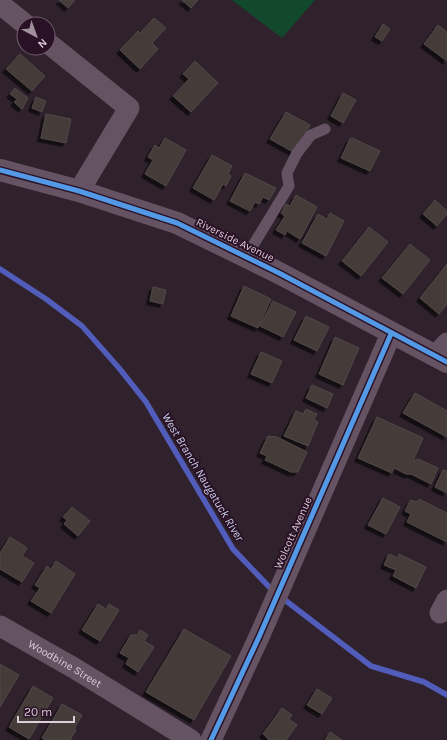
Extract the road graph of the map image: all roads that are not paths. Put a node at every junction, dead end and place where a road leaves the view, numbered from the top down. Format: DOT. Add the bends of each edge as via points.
graph roads {
  1 [pos="0,4"];
  2 [pos="16,17"];
  3 [pos="56,49"];
  4 [pos="325,129"];
  5 [pos="0,170"];
  6 [pos="79,191"];
  7 [pos="246,257"];
  8 [pos="391,334"];
  9 [pos="443,354"];
  10 [pos="0,626"];
  11 [pos="191,740"];
  12 [pos="212,740"];
  1 -- 2 [label="street"];
  3 -- 6 [label="street" via="129,108"];
  4 -- 7 [label="lane" via="311,135 297,153 287,173 289,186"];
  5 -- 6 [label="street, Riverside Avenue"];
  6 -- 7 [label="street, Riverside Avenue" via="177,223"];
  7 -- 8 [label="street, Riverside Avenue"];
  8 -- 9 [label="street, Riverside Avenue"];
  8 -- 12 [label="street, Wolcott Avenue"];
  10 -- 11 [label="street, Woodbine Street"];
}
